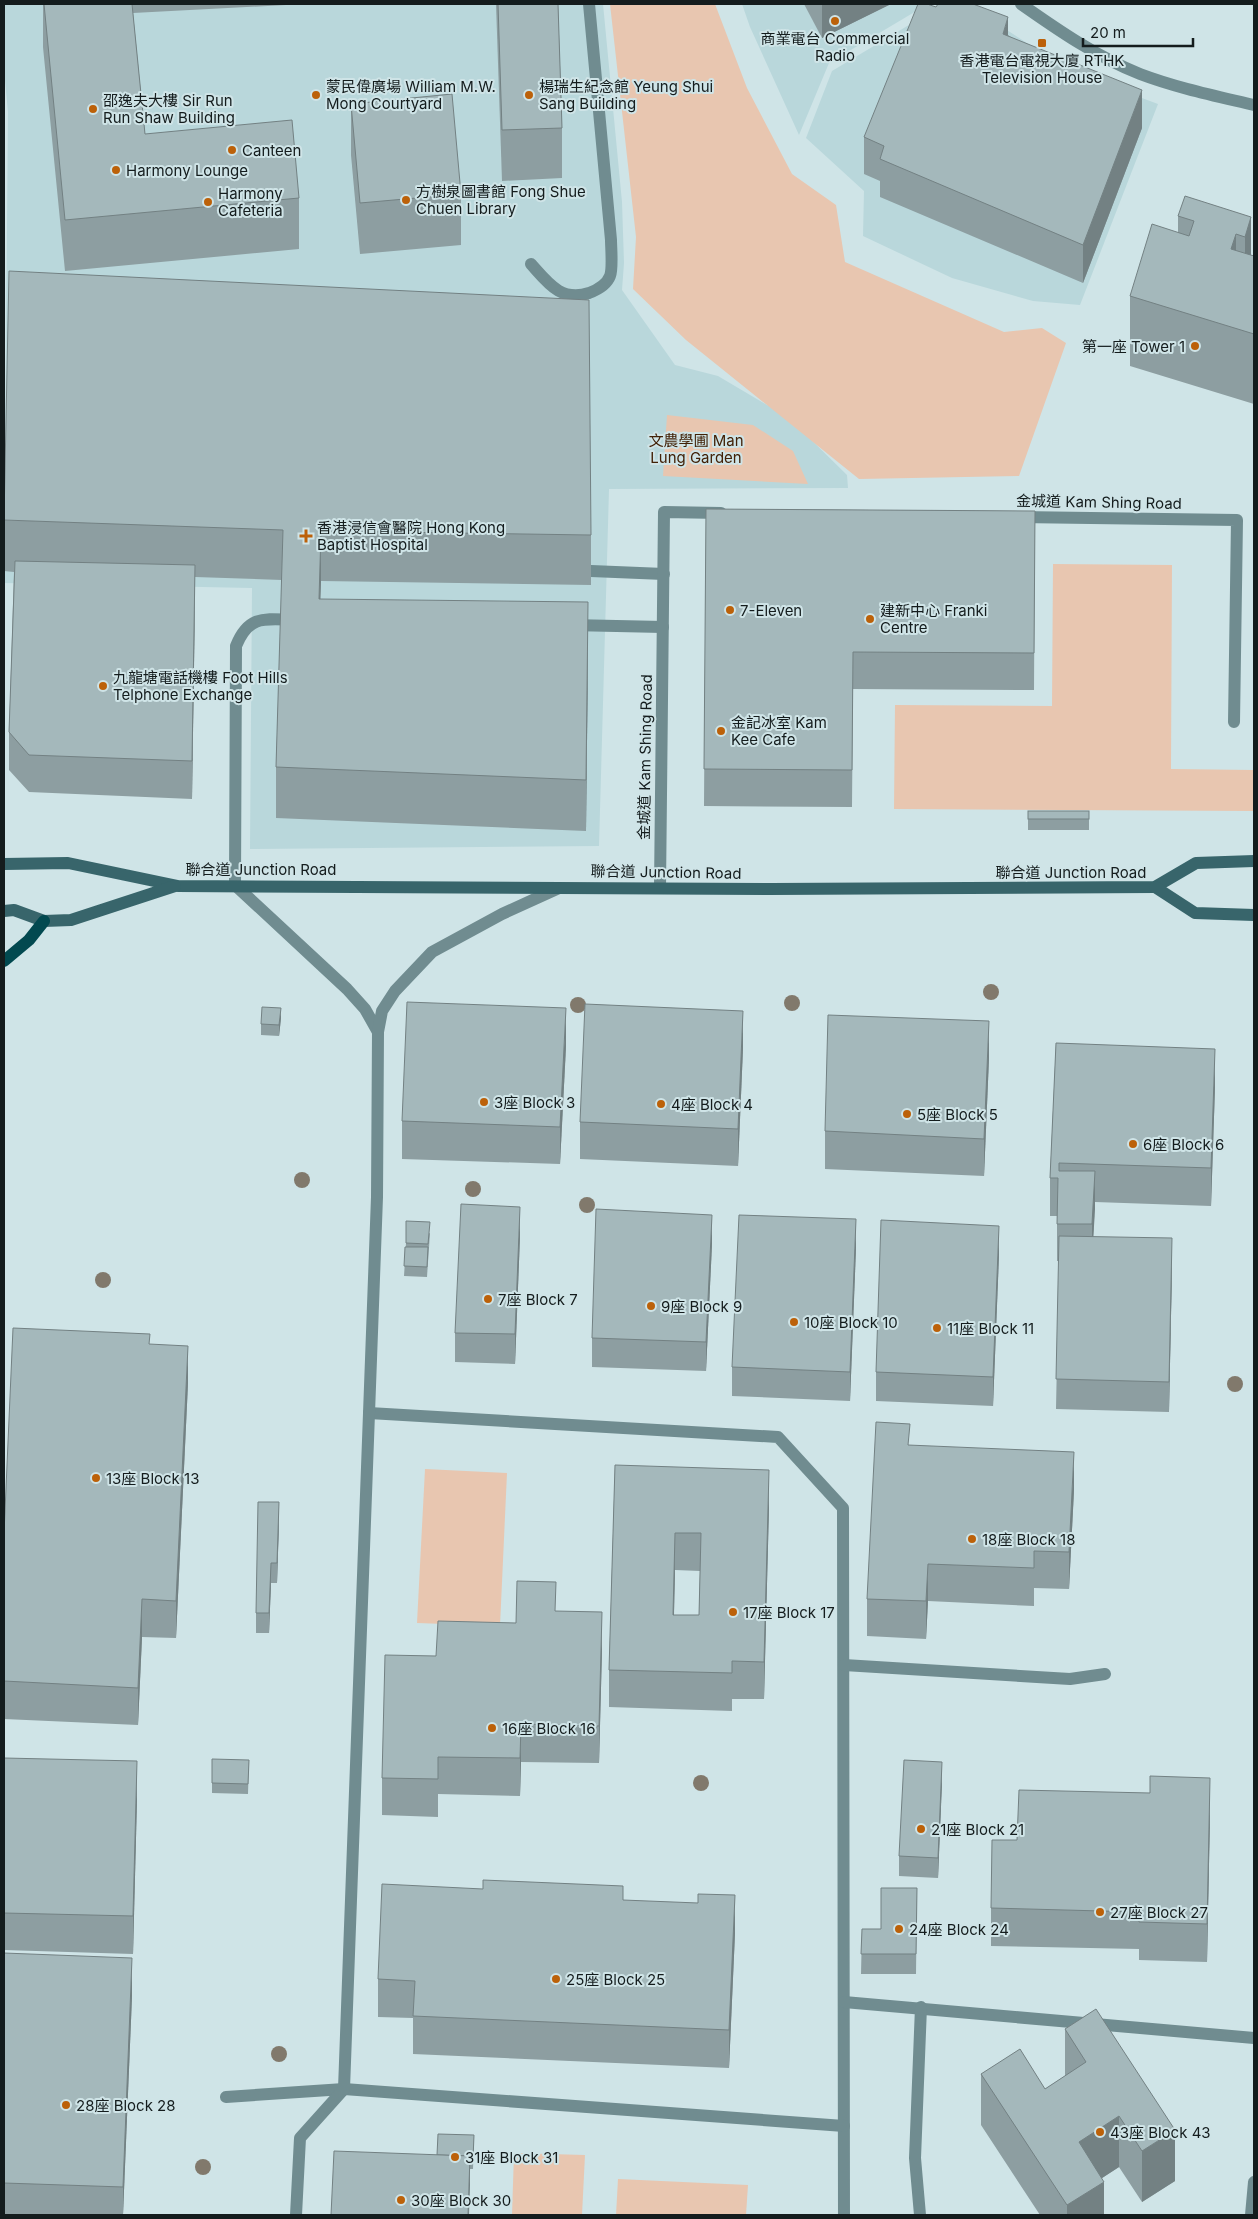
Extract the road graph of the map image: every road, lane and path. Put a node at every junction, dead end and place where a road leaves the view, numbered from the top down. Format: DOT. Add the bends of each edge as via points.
graph roads {
  1 [pos="589,4"];
  2 [pos="1021,4"];
  3 [pos="1254,106"];
  4 [pos="531,264"];
  5 [pos="731,513"];
  6 [pos="1005,517"];
  7 [pos="591,571"];
  8 [pos="664,574"];
  9 [pos="311,620"];
  10 [pos="557,625"];
  11 [pos="663,627"];
  12 [pos="1234,722"];
  13 [pos="1254,862"];
  14 [pos="4,864"];
  15 [pos="235,885"];
  16 [pos="178,886"];
  17 [pos="561,887"];
  18 [pos="1155,887"];
  19 [pos="660,888"];
  20 [pos="4,910"];
  21 [pos="1254,915"];
  22 [pos="44,921"];
  23 [pos="4,961"];
  24 [pos="378,1032"];
  25 [pos="369,1414"];
  26 [pos="844,1665"];
  27 [pos="1105,1674"];
  28 [pos="844,2002"];
  29 [pos="921,2007"];
  30 [pos="1254,2038"];
  31 [pos="344,2089"];
  32 [pos="226,2097"];
  33 [pos="844,2126"];
  34 [pos="1254,2182"];
  35 [pos="296,2215"];
  36 [pos="844,2215"];
  37 [pos="920,2215"];
  38 [pos="1251,2215"];
  1 -- 4 [label="street" via="611,240 610,275 598,290 580,296 562,294"];
  2 -- 3 [label="street" via="1061,32 1138,73 1171,85"];
  5 -- 8 [label="street, 金城道 Kam Shing Road" via="664,512"];
  6 -- 12 [label="street, 金城道 Kam Shing Road" via="1236,520"];
  7 -- 8 [label="street"];
  8 -- 11 [label="street, 金城道 Kam Shing Road"];
  9 -- 15 [label="street" via="262,619 247,626 236,646"];
  10 -- 11 [label="street"];
  11 -- 19 [label="street, 金城道 Kam Shing Road"];
  13 -- 18 [label="main road, 聯合道 Junction Road" via="1196,863"];
  14 -- 16 [label="main road, 聯合道 Junction Road" via="68,863"];
  15 -- 16 [label="main road, 聯合道 Junction Road"];
  15 -- 17 [label="main road, 聯合道 Junction Road"];
  15 -- 24 [label="street" via="347,989 365,1009"];
  16 -- 22 [label="main road, 聯合道 Junction Road" via="70,920"];
  17 -- 19 [label="main road, 聯合道 Junction Road"];
  17 -- 24 [label="street" via="432,952 395,991 382,1011"];
  18 -- 19 [label="main road, 聯合道 Junction Road"];
  18 -- 21 [label="main road, 聯合道 Junction Road" via="1195,913"];
  20 -- 22 [label="main road, 聯合道 Junction Road" via="14,910"];
  22 -- 23 [label="main road" via="29,940"];
  24 -- 25 [label="street" via="377,1197"];
  25 -- 26 [label="street" via="778,1437 843,1508"];
  25 -- 31 [label="street"];
  26 -- 27 [label="street" via="1070,1679"];
  26 -- 28 [label="street"];
  28 -- 29 [label="street"];
  28 -- 33 [label="street"];
  29 -- 30 [label="street"];
  29 -- 37 [label="street" via="915,2158"];
  31 -- 32 [label="street"];
  31 -- 33 [label="street"];
  31 -- 35 [label="street" via="300,2138"];
  33 -- 36 [label="street"];
  34 -- 38 [label="street"];
}
